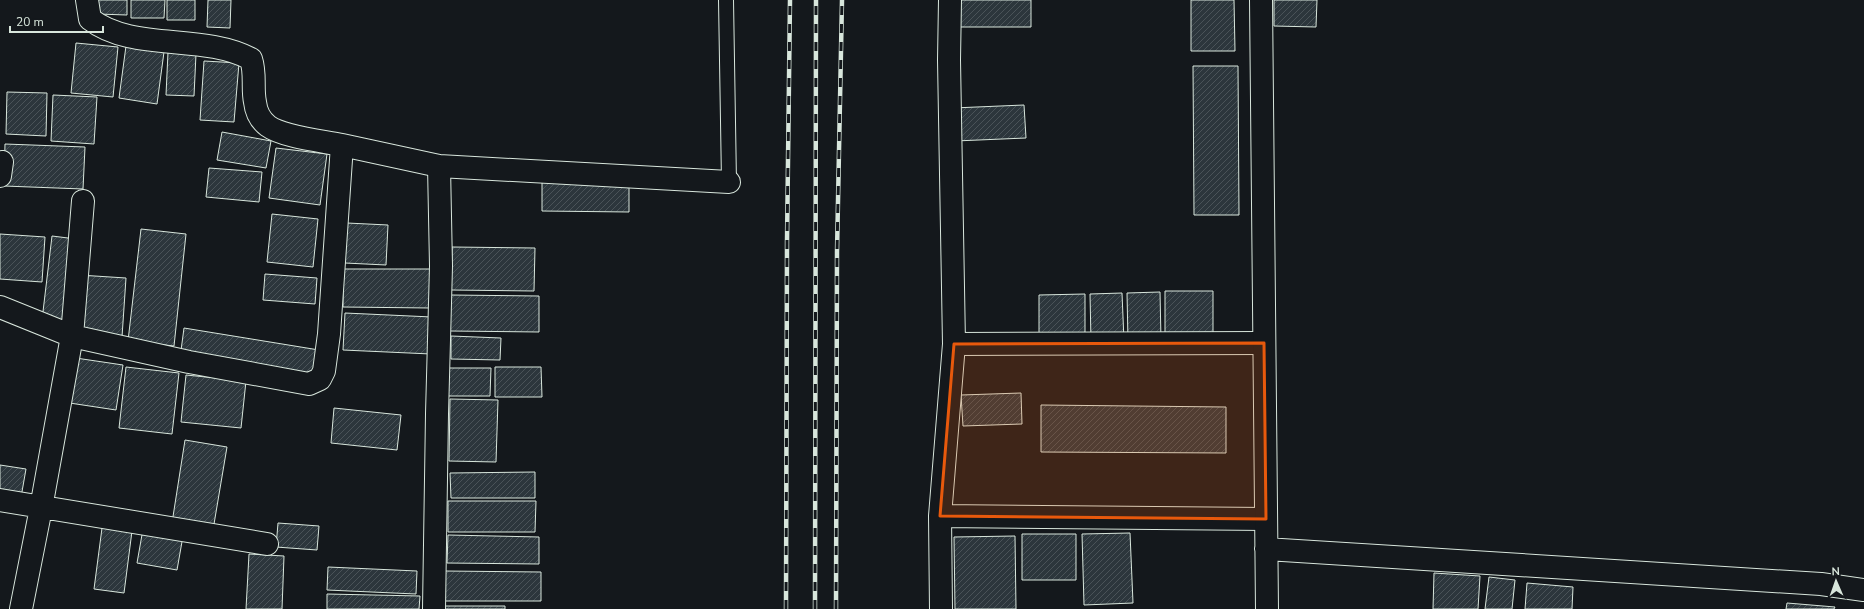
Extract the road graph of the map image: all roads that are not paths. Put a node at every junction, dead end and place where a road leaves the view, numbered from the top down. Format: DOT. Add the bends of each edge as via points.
graph roads {
  1 [pos="87,0"];
  2 [pos="726,0"];
  3 [pos="950,0"];
  4 [pos="1261,0"];
  5 [pos="342,145"];
  6 [pos="439,166"];
  7 [pos="729,182"];
  8 [pos="83,201"];
  9 [pos="0,307"];
  10 [pos="72,336"];
  11 [pos="1264,343"];
  12 [pos="954,344"];
  13 [pos="0,500"];
  14 [pos="41,508"];
  15 [pos="940,516"];
  16 [pos="1266,519"];
  17 [pos="267,544"];
  18 [pos="1266,549"];
  19 [pos="1864,590"];
  20 [pos="20,609"];
  21 [pos="434,609"];
  22 [pos="941,609"];
  23 [pos="1267,609"];
  1 -- 5 [label="street" via="90,20 101,28 137,38 225,48 251,59 255,69 254,96 260,119 283,133"];
  2 -- 7 [label="lane"];
  3 -- 12 [label="street"];
  4 -- 11 [label="street"];
  5 -- 6 [label="street"];
  5 -- 10 [label="street" via="329,334 324,371 320,379 309,384 189,362"];
  6 -- 7 [label="street"];
  6 -- 21 [label="street" via="441,266"];
  8 -- 10 [label="street"];
  9 -- 10 [label="street"];
  10 -- 14 [label="street"];
  11 -- 12 [label="street"];
  11 -- 16 [label="street"];
  12 -- 15 [label="street"];
  13 -- 14 [label="street"];
  14 -- 17 [label="street"];
  14 -- 20 [label="street"];
  15 -- 16 [label="street"];
  15 -- 22 [label="street"];
  16 -- 18 [label="street"];
  18 -- 19 [label="street" via="1821,584"];
  18 -- 23 [label="street"];
}
